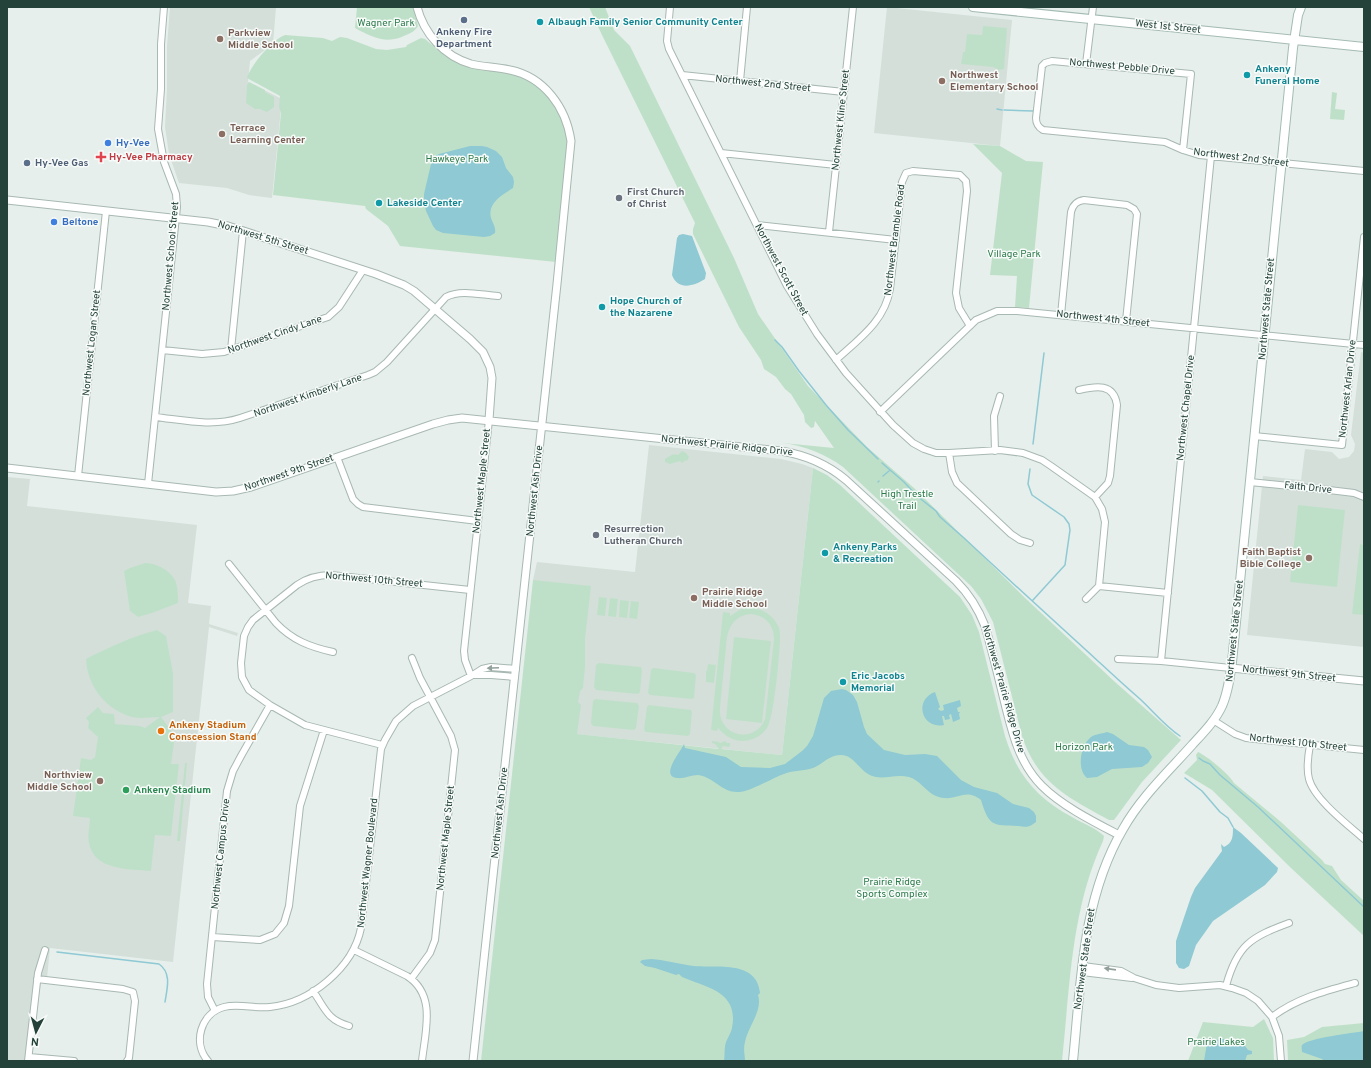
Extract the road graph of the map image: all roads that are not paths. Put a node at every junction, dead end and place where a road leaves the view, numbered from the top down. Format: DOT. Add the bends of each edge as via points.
graph roads {
  1 [pos="164,7"];
  2 [pos="417,7"];
  3 [pos="670,7"];
  4 [pos="747,7"];
  5 [pos="853,7"];
  6 [pos="973,7"];
  7 [pos="1093,7"];
  8 [pos="1301,7"];
  9 [pos="1091,19"];
  10 [pos="1294,40"];
  11 [pos="1364,47"];
  12 [pos="1086,64"];
  13 [pos="682,75"];
  14 [pos="740,81"];
  15 [pos="844,92"];
  16 [pos="1049,131"];
  17 [pos="1183,150"];
  18 [pos="721,153"];
  19 [pos="1211,156"];
  20 [pos="1281,163"];
  21 [pos="836,165"];
  22 [pos="1364,171"];
  23 [pos="7,200"];
  24 [pos="106,211"];
  25 [pos="176,219"];
  26 [pos="756,225"];
  27 [pos="243,231"];
  28 [pos="829,232"];
  29 [pos="1364,237"];
  30 [pos="896,240"];
  31 [pos="363,270"];
  32 [pos="498,296"];
  33 [pos="434,308"];
  34 [pos="1061,315"];
  35 [pos="1126,321"];
  36 [pos="970,326"];
  37 [pos="1194,328"];
  38 [pos="1265,335"];
  39 [pos="1353,344"];
  40 [pos="1364,345"];
  41 [pos="162,350"];
  42 [pos="231,350"];
  43 [pos="836,360"];
  44 [pos="1079,390"];
  45 [pos="1000,396"];
  46 [pos="880,412"];
  47 [pos="155,417"];
  48 [pos="488,420"];
  49 [pos="542,426"];
  50 [pos="1254,436"];
  51 [pos="995,451"];
  52 [pos="949,453"];
  53 [pos="337,457"];
  54 [pos="7,468"];
  55 [pos="78,476"];
  56 [pos="1250,482"];
  57 [pos="148,484"];
  58 [pos="1096,497"];
  59 [pos="1364,497"];
  60 [pos="478,520"];
  61 [pos="1030,543"];
  62 [pos="228,564"];
  63 [pos="1099,586"];
  64 [pos="470,590"];
  65 [pos="1168,593"];
  66 [pos="1086,599"];
  67 [pos="266,610"];
  68 [pos="333,652"];
  69 [pos="412,658"];
  70 [pos="1118,659"];
  71 [pos="1162,661"];
  72 [pos="1232,668"];
  73 [pos="516,669"];
  74 [pos="471,676"];
  75 [pos="515,677"];
  76 [pos="1364,681"];
  77 [pos="430,696"];
  78 [pos="270,705"];
  79 [pos="1213,720"];
  80 [pos="324,730"];
  81 [pos="1310,745"];
  82 [pos="382,746"];
  83 [pos="1364,750"];
  84 [pos="1119,834"];
  85 [pos="1364,839"];
  86 [pos="1289,923"];
  87 [pos="212,937"];
  88 [pos="45,950"];
  89 [pos="354,950"];
  90 [pos="1083,969"];
  91 [pos="37,979"];
  92 [pos="411,979"];
  93 [pos="1355,983"];
  94 [pos="1226,986"];
  95 [pos="313,991"];
  96 [pos="215,1011"];
  97 [pos="1272,1017"];
  98 [pos="349,1026"];
  99 [pos="29,1059"];
  100 [pos="74,1061"];
  101 [pos="128,1061"];
  102 [pos="208,1061"];
  103 [pos="422,1061"];
  104 [pos="473,1061"];
  105 [pos="1073,1061"];
  106 [pos="1281,1061"];
  1 -- 25 [label="street, Northwest School Street" via="158,129 164,162 176,194"];
  2 -- 49 [label="street, Northwest Ash Drive" via="425,28 443,49 469,64 510,70 528,76 551,94 566,120 571,150"];
  3 -- 13 [label="street, Northwest Scott Street" via="668,45"];
  4 -- 14 [label="street"];
  5 -- 15 [label="street, Northwest Kline Street"];
  6 -- 9 [label="main road, West 1st Street"];
  7 -- 9 [label="street"];
  8 -- 10 [label="main road, Northwest State Street"];
  9 -- 10 [label="main road, West 1st Street"];
  9 -- 12 [label="street"];
  10 -- 11 [label="main road, West 1st Street"];
  10 -- 20 [label="main road, Northwest State Street"];
  12 -- 16 [label="street, Northwest Pebble Drive" via="1052,60 1042,66 1036,123 1039,128"];
  12 -- 17 [label="street, Northwest Pebble Drive" via="1191,74"];
  13 -- 14 [label="street, Northwest 2nd Street"];
  13 -- 18 [label="street, Northwest Scott Street"];
  14 -- 15 [label="street, Northwest 2nd Street"];
  15 -- 21 [label="street, Northwest Kline Street"];
  16 -- 17 [label="street, Northwest 2nd Street" via="1165,142"];
  17 -- 19 [label="street, Northwest 2nd Street"];
  18 -- 21 [label="street"];
  18 -- 26 [label="street, Northwest Scott Street"];
  19 -- 20 [label="street, Northwest 2nd Street"];
  19 -- 37 [label="street, Northwest Chapel Drive"];
  20 -- 22 [label="street, Northwest 2nd Street"];
  20 -- 38 [label="main road, Northwest State Street"];
  21 -- 28 [label="street, Northwest Kline Street"];
  23 -- 24 [label="street, Northwest 5th Street"];
  24 -- 25 [label="street, Northwest 5th Street"];
  24 -- 55 [label="street, Northwest Logan Street"];
  25 -- 27 [label="street, Northwest 5th Street" via="208,222"];
  25 -- 41 [label="street, Northwest School Street"];
  26 -- 28 [label="street"];
  26 -- 43 [label="street, Northwest Scott Street" via="799,307"];
  27 -- 31 [label="street, Northwest 5th Street"];
  27 -- 42 [label="street"];
  28 -- 30 [label="street"];
  29 -- 39 [label="street, Northwest Arlan Drive"];
  30 -- 36 [label="street, Northwest Bramble Road" via="902,182 906,173 916,171 960,175 966,181 968,191 956,293 959,308"];
  30 -- 43 [label="street, Northwest Bramble Road" via="888,297 882,312 872,326"];
  31 -- 33 [label="street, Northwest 5th Street" via="404,285"];
  31 -- 42 [label="street, Northwest Cindy Lane" via="339,307 328,317"];
  32 -- 33 [label="street, Northwest Kimberly Lane" via="456,293 446,296"];
  33 -- 47 [label="street, Northwest Kimberly Lane" via="387,362 368,375 225,422 210,423"];
  33 -- 48 [label="street, Northwest Maple Street" via="486,357 492,378"];
  34 -- 35 [label="street, Northwest 4th Street"];
  34 -- 35 [label="street" via="1071,212 1075,203 1084,200 1127,205 1137,214"];
  34 -- 36 [label="street, Northwest 4th Street" via="1002,310 983,317"];
  35 -- 37 [label="street, Northwest 4th Street"];
  36 -- 46 [label="street, Northwest 4th Street"];
  37 -- 38 [label="street, Northwest 4th Street"];
  37 -- 65 [label="street, Northwest Chapel Drive"];
  38 -- 39 [label="street, Northwest 4th Street"];
  38 -- 50 [label="main road, Northwest State Street"];
  39 -- 40 [label="street, Northwest 4th Street"];
  39 -- 50 [label="street, Northwest Arlan Drive" via="1342,445"];
  41 -- 42 [label="street, Northwest Cindy Lane" via="202,354"];
  41 -- 47 [label="street, Northwest School Street"];
  43 -- 46 [label="street, Northwest Scott Street"];
  44 -- 58 [label="street" via="1094,387 1107,389 1115,396 1117,405 1110,476 1108,483"];
  45 -- 51 [label="street" via="994,416"];
  46 -- 52 [label="street, Northwest Scott Street" via="919,447 930,452"];
  47 -- 57 [label="street, Northwest School Street"];
  48 -- 49 [label="street, Northwest 9th Street"];
  48 -- 53 [label="street, Northwest 9th Street" via="448,420"];
  48 -- 60 [label="street, Northwest Maple Street"];
  49 -- 73 [label="street, Northwest Ash Drive"];
  49 -- 84 [label="street, Northwest Prairie Ridge Drive" via="788,452 806,456 838,473 956,581 974,603 985,626 1015,740 1021,757 1033,776 1059,800"];
  50 -- 56 [label="main road, Northwest State Street"];
  51 -- 52 [label="street, Northwest Scott Street"];
  51 -- 58 [label="street, Northwest Scott Street" via="1023,453 1042,460"];
  52 -- 61 [label="street" via="954,478 962,488 1011,534"];
  53 -- 57 [label="street, Northwest 9th Street" via="238,491 216,492"];
  53 -- 60 [label="street" via="350,494 364,507"];
  54 -- 55 [label="street, Northwest 9th Street"];
  55 -- 57 [label="street, Northwest 9th Street"];
  56 -- 59 [label="street, Faith Drive" via="1354,493"];
  56 -- 72 [label="main road, Northwest State Street"];
  58 -- 63 [label="street" via="1105,522"];
  60 -- 64 [label="street, Northwest Maple Street"];
  62 -- 67 [label="street"];
  63 -- 65 [label="street"];
  63 -- 66 [label="street"];
  64 -- 67 [label="street, Northwest 10th Street" via="321,575 296,584"];
  64 -- 74 [label="street, Northwest Maple Street" via="464,651"];
  65 -- 71 [label="street, Northwest Chapel Drive"];
  67 -- 68 [label="street" via="278,626 294,638 310,646"];
  67 -- 78 [label="street, Northwest 10th Street" via="253,620 246,630 241,668 249,690"];
  69 -- 77 [label="street, Northwest Maple Street"];
  70 -- 71 [label="street, Northwest 9th Street"];
  71 -- 72 [label="street, Northwest 9th Street"];
  72 -- 76 [label="street, Northwest 9th Street"];
  72 -- 79 [label="main road, Northwest State Street" via="1224,701"];
  73 -- 74 [label="street, Northwest Wagner Boulevard, one-way" via="491,667"];
  73 -- 75 [label="street, Northwest Ash Drive"];
  74 -- 75 [label="street, Northwest Wagner Boulevard"];
  74 -- 77 [label="street, Northwest Wagner Boulevard"];
  75 -- 104 [label="street, Northwest Ash Drive"];
  77 -- 82 [label="street, Northwest Wagner Boulevard" via="413,706 396,721"];
  77 -- 92 [label="street, Northwest Maple Street" via="454,743 455,756 436,940 433,949"];
  78 -- 80 [label="street, Northwest 10th Street" via="305,725"];
  78 -- 87 [label="street, Northwest Campus Drive" via="233,771 228,791"];
  79 -- 81 [label="street, Northwest 10th Street" via="1234,734 1246,738"];
  79 -- 84 [label="main road, Northwest State Street" via="1145,796"];
  80 -- 82 [label="street, Northwest 10th Street"];
  80 -- 87 [label="street" via="300,806 290,906 284,923 275,934 260,940"];
  81 -- 83 [label="street, Northwest 10th Street"];
  81 -- 85 [label="street" via="1308,770 1312,788"];
  82 -- 89 [label="street, Northwest Wagner Boulevard" via="361,928"];
  84 -- 90 [label="main road, Northwest State Street" via="1095,893 1088,921"];
  86 -- 94 [label="street" via="1258,936 1244,948 1232,966"];
  87 -- 96 [label="street, Northwest Campus Drive" via="207,991"];
  88 -- 91 [label="street"];
  89 -- 92 [label="street"];
  89 -- 95 [label="street, Northwest Wagner Boulevard" via="336,974"];
  90 -- 94 [label="street" via="1121,971 1134,978 1174,988"];
  90 -- 105 [label="main road, Northwest State Street"];
  91 -- 99 [label="street"];
  91 -- 101 [label="street" via="123,988 133,992 135,1002"];
  92 -- 103 [label="street" via="422,991 427,1005"];
  93 -- 97 [label="street" via="1300,1000"];
  94 -- 97 [label="street" via="1252,997"];
  95 -- 96 [label="street, Northwest Wagner Boulevard" via="279,1006 230,1006"];
  95 -- 98 [label="street" via="330,1017"];
  96 -- 102 [label="street" via="204,1023 200,1034 201,1048"];
  97 -- 106 [label="street" via="1279,1036"];
  99 -- 100 [label="street"];
}
